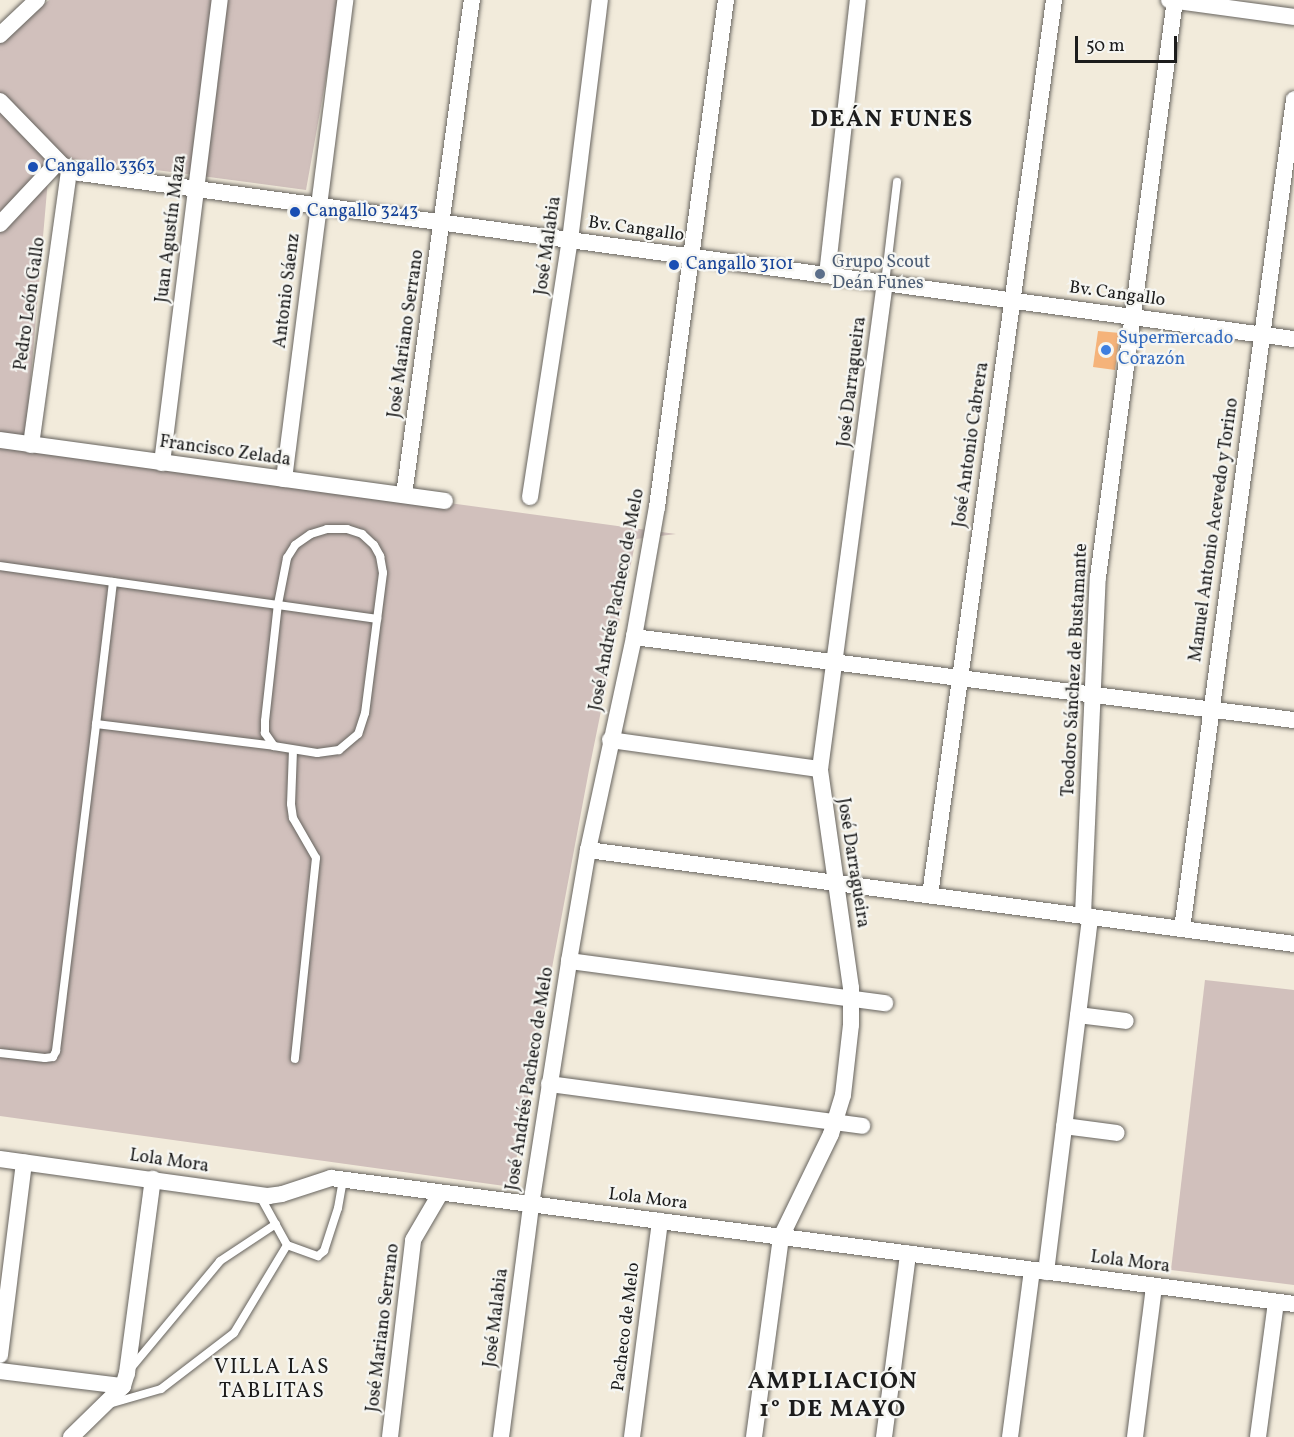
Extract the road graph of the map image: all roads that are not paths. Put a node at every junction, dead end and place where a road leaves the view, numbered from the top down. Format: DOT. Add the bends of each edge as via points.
graph roads {
  1 [pos="37,0"];
  2 [pos="220,0"];
  3 [pos="345,0"];
  4 [pos="472,0"];
  5 [pos="600,0"];
  6 [pos="726,0"];
  7 [pos="858,0"];
  8 [pos="1054,0"];
  9 [pos="1169,0"];
  10 [pos="1174,0"];
  11 [pos="1294,17"];
  12 [pos="0,35"];
  13 [pos="1294,100"];
  14 [pos="0,101"];
  15 [pos="64,166"];
  16 [pos="897,182"];
  17 [pos="196,188"];
  18 [pos="318,204"];
  19 [pos="442,222"];
  20 [pos="0,224"];
  21 [pos="570,240"];
  22 [pos="692,257"];
  23 [pos="827,275"];
  24 [pos="885,283"];
  25 [pos="1011,300"];
  26 [pos="1133,317"];
  27 [pos="1261,334"];
  28 [pos="1294,339"];
  29 [pos="0,440"];
  30 [pos="32,445"];
  31 [pos="162,463"];
  32 [pos="284,479"];
  33 [pos="404,495"];
  34 [pos="530,496"];
  35 [pos="445,501"];
  36 [pos="0,566"];
  37 [pos="112,582"];
  38 [pos="278,604"];
  39 [pos="377,619"];
  40 [pos="634,637"];
  41 [pos="836,661"];
  42 [pos="960,676"];
  43 [pos="1093,693"];
  44 [pos="1211,709"];
  45 [pos="1294,720"];
  46 [pos="96,724"];
  47 [pos="610,740"];
  48 [pos="274,746"];
  49 [pos="293,750"];
  50 [pos="820,769"];
  51 [pos="588,850"];
  52 [pos="836,883"];
  53 [pos="930,895"];
  54 [pos="1087,916"];
  55 [pos="1182,929"];
  56 [pos="1294,944"];
  57 [pos="569,961"];
  58 [pos="851,998"];
  59 [pos="885,1003"];
  60 [pos="1078,1015"];
  61 [pos="1126,1021"];
  62 [pos="0,1053"];
  63 [pos="295,1059"];
  64 [pos="549,1084"];
  65 [pos="835,1122"];
  66 [pos="862,1126"];
  67 [pos="1064,1126"];
  68 [pos="1116,1133"];
  69 [pos="0,1159"];
  70 [pos="24,1162"];
  71 [pos="153,1179"];
  72 [pos="343,1181"];
  73 [pos="259,1194"];
  74 [pos="440,1194"];
  75 [pos="531,1205"];
  76 [pos="660,1221"];
  77 [pos="276,1224"];
  78 [pos="781,1237"];
  79 [pos="287,1245"];
  80 [pos="908,1254"];
  81 [pos="1039,1271"];
  82 [pos="1154,1286"];
  83 [pos="1276,1302"];
  84 [pos="1294,1304"];
  85 [pos="0,1355"];
  86 [pos="0,1371"];
  87 [pos="125,1380"];
  88 [pos="105,1405"];
  89 [pos="71,1437"];
  90 [pos="390,1437"];
  91 [pos="501,1437"];
  92 [pos="632,1437"];
  93 [pos="754,1437"];
  94 [pos="884,1437"];
  95 [pos="1010,1437"];
  96 [pos="1135,1437"];
  97 [pos="1258,1437"];
  1 -- 12 [label="street"];
  2 -- 17 [label="street, Juan Agustín Maza"];
  3 -- 18 [label="street, Antonio Sáenz"];
  4 -- 19 [label="street, José Mariano Serrano"];
  5 -- 21 [label="street, José Malabia"];
  6 -- 22 [label="street, José Andrés Pacheco de Melo"];
  7 -- 23 [label="street"];
  8 -- 25 [label="street, José Antonio Cabrera"];
  9 -- 10 [label="street"];
  10 -- 11 [label="street"];
  10 -- 26 [label="street, Teodoro Sánchez de Bustamante"];
  13 -- 27 [label="street, Manuel Antonio Acevedo y Torino"];
  14 -- 15 [label="street"];
  15 -- 17 [label="street, Bv. Cangallo"];
  15 -- 20 [label="street"];
  15 -- 30 [label="street, Pedro León Gallo"];
  16 -- 24 [label="lane"];
  17 -- 18 [label="street, Bv. Cangallo"];
  17 -- 31 [label="street, Juan Agustín Maza"];
  18 -- 19 [label="street, Bv. Cangallo"];
  18 -- 32 [label="street, Antonio Sáenz"];
  19 -- 21 [label="street, Bv. Cangallo"];
  19 -- 33 [label="street, José Mariano Serrano"];
  21 -- 22 [label="street, Bv. Cangallo"];
  21 -- 34 [label="street, José Malabia"];
  22 -- 23 [label="street, Bv. Cangallo"];
  22 -- 40 [label="street, José Andrés Pacheco de Melo" via="657,507"];
  23 -- 24 [label="street, Bv. Cangallo"];
  24 -- 25 [label="street, Bv. Cangallo"];
  24 -- 41 [label="street, José Darragueira"];
  25 -- 26 [label="street, Bv. Cangallo"];
  25 -- 42 [label="street, José Antonio Cabrera"];
  26 -- 27 [label="street, Bv. Cangallo"];
  26 -- 43 [label="street, Teodoro Sánchez de Bustamante" via="1098,577"];
  27 -- 28 [label="street, Bv. Cangallo"];
  27 -- 44 [label="street, Manuel Antonio Acevedo y Torino"];
  29 -- 30 [label="street, Francisco Zelada"];
  30 -- 31 [label="street, Francisco Zelada"];
  31 -- 32 [label="street, Francisco Zelada"];
  32 -- 33 [label="street, Francisco Zelada"];
  33 -- 35 [label="street, Francisco Zelada"];
  36 -- 37 [label="lane"];
  37 -- 38 [label="lane"];
  37 -- 46 [label="lane"];
  38 -- 39 [label="lane"];
  38 -- 39 [label="lane" via="287,558 295,545 310,534 347,529 362,534 380,556 383,573"];
  38 -- 48 [label="lane" via="265,721 265,732"];
  39 -- 49 [label="lane" via="365,713 358,734 339,750"];
  40 -- 41 [label="street"];
  40 -- 47 [label="street, José Andrés Pacheco de Melo"];
  41 -- 42 [label="street"];
  41 -- 50 [label="street, José Darragueira"];
  42 -- 43 [label="street"];
  42 -- 53 [label="street, José Antonio Cabrera"];
  43 -- 44 [label="street"];
  43 -- 54 [label="street, Teodoro Sánchez de Bustamante"];
  44 -- 45 [label="street"];
  44 -- 55 [label="street, Manuel Antonio Acevedo y Torino"];
  46 -- 48 [label="lane"];
  46 -- 62 [label="lane" via="56,1051 45,1058"];
  47 -- 50 [label="street"];
  47 -- 51 [label="street, José Andrés Pacheco de Melo"];
  48 -- 49 [label="lane"];
  49 -- 63 [label="lane" via="293,818 316,858"];
  50 -- 52 [label="street, José Darragueira"];
  51 -- 52 [label="street"];
  51 -- 57 [label="street, José Andrés Pacheco de Melo"];
  52 -- 53 [label="street"];
  52 -- 58 [label="street, José Darragueira"];
  53 -- 54 [label="street"];
  54 -- 55 [label="street"];
  54 -- 60 [label="street, Teodoro Sánchez de Bustamante"];
  55 -- 56 [label="street"];
  57 -- 58 [label="street"];
  57 -- 64 [label="street, José Andrés Pacheco de Melo"];
  58 -- 59 [label="street"];
  58 -- 65 [label="street, José Darragueira" via="843,1095"];
  60 -- 61 [label="street"];
  60 -- 67 [label="street, Teodoro Sánchez de Bustamante"];
  64 -- 65 [label="street"];
  64 -- 75 [label="street, José Andrés Pacheco de Melo"];
  65 -- 66 [label="street"];
  65 -- 78 [label="street, José Darragueira"];
  67 -- 68 [label="street"];
  67 -- 81 [label="street, Teodoro Sánchez de Bustamante"];
  69 -- 70 [label="street, Lola Mora"];
  70 -- 71 [label="street, Lola Mora"];
  70 -- 85 [label="street"];
  71 -- 73 [label="street, Lola Mora"];
  71 -- 87 [label="street"];
  72 -- 73 [label="street, Lola Mora" via="331,1178 282,1194"];
  72 -- 74 [label="street, Lola Mora"];
  72 -- 79 [label="lane" via="324,1251 318,1256"];
  73 -- 77 [label="lane"];
  74 -- 75 [label="street, Lola Mora"];
  74 -- 90 [label="street, José Mariano Serrano" via="413,1240"];
  75 -- 76 [label="street, Lola Mora"];
  75 -- 91 [label="street, José Malabia"];
  76 -- 78 [label="street, Lola Mora"];
  76 -- 92 [label="street, Pacheco de Melo"];
  77 -- 79 [label="lane"];
  77 -- 87 [label="lane" via="220,1261"];
  78 -- 80 [label="street, Lola Mora"];
  78 -- 93 [label="street, José Darragueira"];
  79 -- 88 [label="lane" via="234,1333 161,1389"];
  80 -- 81 [label="street, Lola Mora"];
  80 -- 94 [label="street"];
  81 -- 82 [label="street, Lola Mora"];
  81 -- 95 [label="street"];
  82 -- 83 [label="street, Lola Mora"];
  82 -- 96 [label="street"];
  83 -- 84 [label="street, Lola Mora"];
  83 -- 97 [label="street"];
  86 -- 87 [label="street"];
  87 -- 88 [label="street"];
  88 -- 89 [label="street"];
}
